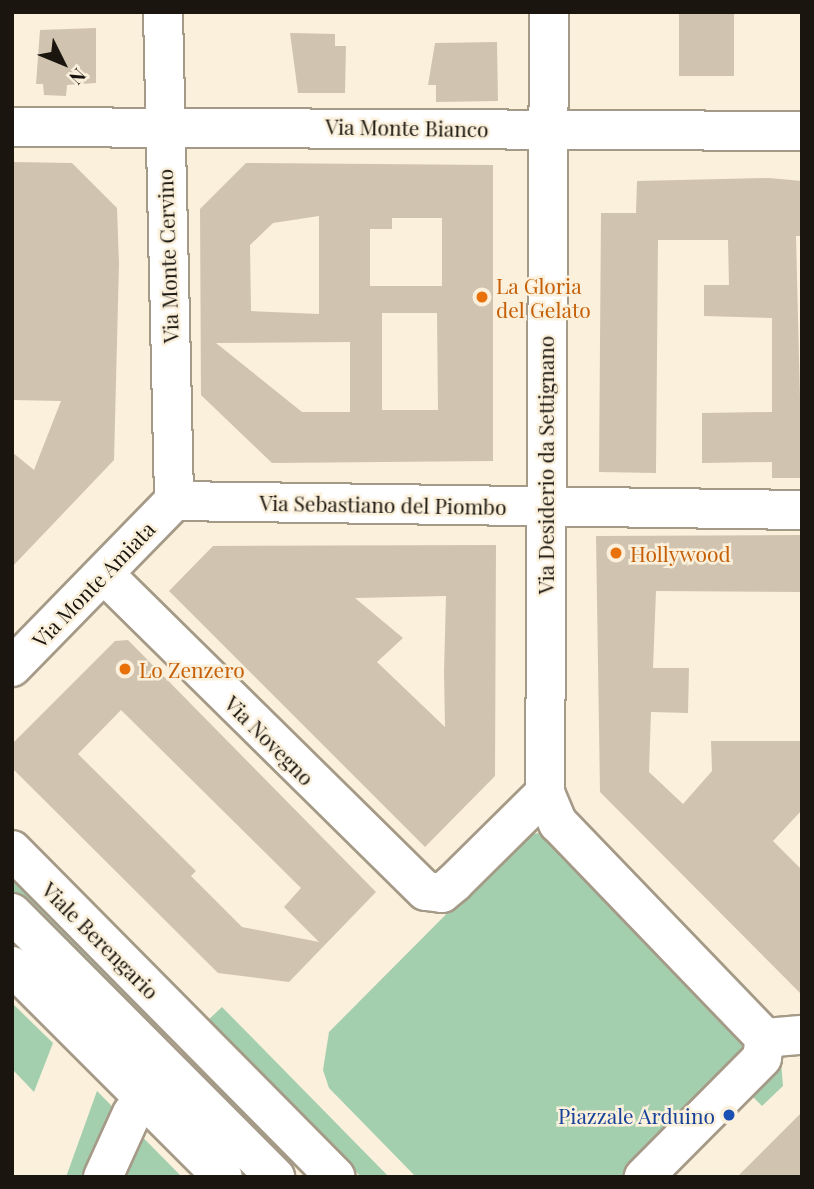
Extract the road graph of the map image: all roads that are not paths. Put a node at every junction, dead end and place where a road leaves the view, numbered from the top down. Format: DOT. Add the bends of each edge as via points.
graph roads {
  1 [pos="163,12"];
  2 [pos="548,12"];
  3 [pos="163,125"];
  4 [pos="12,127"];
  5 [pos="547,129"];
  6 [pos="802,131"];
  7 [pos="174,501"];
  8 [pos="544,508"];
  9 [pos="802,510"];
  10 [pos="105,575"];
  11 [pos="12,667"];
  12 [pos="545,793"];
  13 [pos="12,850"];
  14 [pos="12,913"];
  15 [pos="12,966"];
  16 [pos="783,1037"];
  17 [pos="132,1114"];
  18 [pos="273,1173"];
  19 [pos="103,1177"];
  20 [pos="223,1177"];
  21 [pos="336,1177"];
  22 [pos="645,1177"];
  1 -- 3 [label="street, Via Monte Cervino"];
  2 -- 5 [label="street, Via Desiderio da Settignano"];
  3 -- 4 [label="street, Via Monte Bianco"];
  3 -- 5 [label="street, Via Monte Bianco"];
  3 -- 7 [label="street, Via Monte Cervino"];
  5 -- 6 [label="street, Via Monte Bianco"];
  5 -- 8 [label="street, Via Desiderio da Settignano"];
  7 -- 8 [label="street, Via Sebastiano del Piombo"];
  7 -- 10 [label="street, Via Monte Amiata"];
  8 -- 9 [label="street, Via Sebastiano del Piombo"];
  8 -- 12 [label="street, Via Desiderio da Settignano"];
  10 -- 11 [label="street, Via Monte Amiata"];
  10 -- 12 [label="street, Via Novegno" via="407,877 442,893"];
  12 -- 16 [label="street" via="558,823"];
  13 -- 21 [label="street, Viale Berengario"];
  14 -- 18 [label="street, Viale Berengario"];
  15 -- 20 [label="street"];
  16 -- 22 [label="street"];
  17 -- 19 [label="street"];
}
